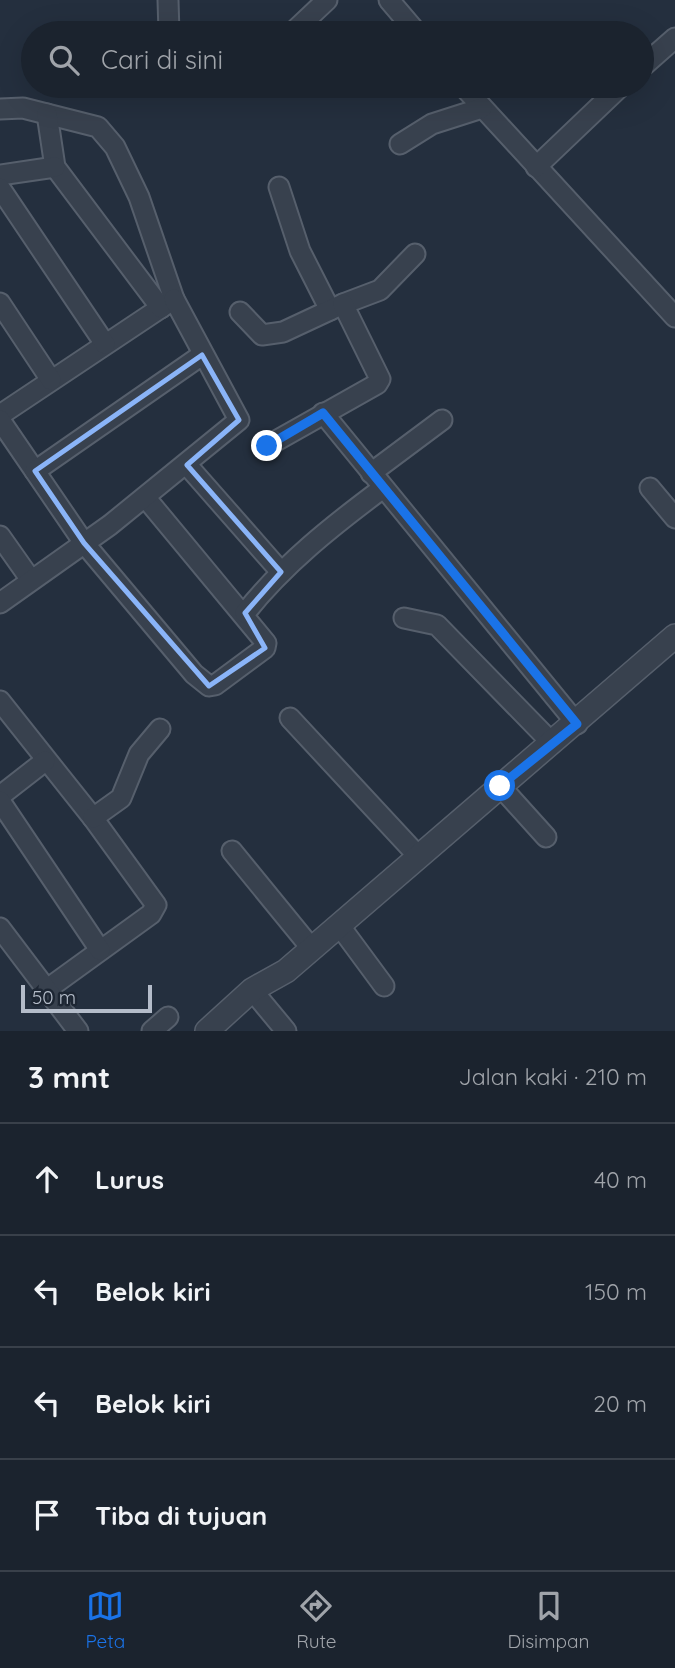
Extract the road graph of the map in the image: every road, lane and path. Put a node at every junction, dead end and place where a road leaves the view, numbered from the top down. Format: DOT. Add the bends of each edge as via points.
graph roads {
  1 [pos="168,0"];
  2 [pos="327,0"];
  3 [pos="389,0"];
  4 [pos="169,21"];
  5 [pos="305,21"];
  6 [pos="407,21"];
  7 [pos="675,37"];
  8 [pos="654,56"];
  9 [pos="473,98"];
  10 [pos="608,98"];
  11 [pos="482,108"];
  12 [pos="0,109"];
  13 [pos="47,114"];
  14 [pos="400,144"];
  15 [pos="55,167"];
  16 [pos="536,167"];
  17 [pos="0,175"];
  18 [pos="279,187"];
  19 [pos="0,188"];
  20 [pos="415,254"];
  21 [pos="0,303"];
  22 [pos="168,303"];
  23 [pos="336,307"];
  24 [pos="240,312"];
  25 [pos="675,317"];
  26 [pos="105,344"];
  27 [pos="202,355"];
  28 [pos="51,380"];
  29 [pos="323,413"];
  30 [pos="0,417"];
  31 [pos="442,420"];
  32 [pos="267,446"];
  33 [pos="187,465"];
  34 [pos="35,471"];
  35 [pos="377,481"];
  36 [pos="650,488"];
  37 [pos="145,497"];
  38 [pos="675,518"];
  39 [pos="0,536"];
  40 [pos="84,543"];
  41 [pos="281,572"];
  42 [pos="31,580"];
  43 [pos="0,603"];
  44 [pos="245,613"];
  45 [pos="404,618"];
  46 [pos="675,636"];
  47 [pos="3,710"];
  48 [pos="290,718"];
  49 [pos="577,724"];
  50 [pos="160,729"];
  51 [pos="552,743"];
  52 [pos="45,761"];
  53 [pos="500,786"];
  54 [pos="0,799"];
  55 [pos="93,818"];
  56 [pos="546,837"];
  57 [pos="232,851"];
  58 [pos="419,857"];
  59 [pos="339,925"];
  60 [pos="0,928"];
  61 [pos="312,949"];
  62 [pos="100,950"];
  63 [pos="384,986"];
  64 [pos="46,990"];
  65 [pos="252,990"];
  66 [pos="169,1017"];
  67 [pos="78,1031"];
  68 [pos="152,1031"];
  69 [pos="207,1031"];
  70 [pos="286,1031"];
  1 -- 4 [label="street"];
  2 -- 5 [label="street"];
  3 -- 6 [label="street"];
  7 -- 8 [label="street"];
  9 -- 11 [label="street"];
  10 -- 16 [label="street"];
  11 -- 14 [label="street" via="432,124"];
  11 -- 16 [label="street"];
  12 -- 13 [label="street" via="23,107"];
  13 -- 15 [label="street"];
  13 -- 22 [label="street" via="97,127 115,147 139,197"];
  15 -- 17 [label="street"];
  15 -- 22 [label="street"];
  16 -- 25 [label="street"];
  18 -- 23 [label="street" via="300,251"];
  19 -- 26 [label="street"];
  20 -- 23 [label="street" via="380,290"];
  21 -- 28 [label="street"];
  22 -- 26 [label="street"];
  22 -- 27 [label="street"];
  23 -- 24 [label="street" via="272,336 255,331"];
  23 -- 29 [label="street" via="380,379"];
  26 -- 28 [label="street"];
  27 -- 33 [label="street" via="239,420"];
  27 -- 34 [label="street"];
  28 -- 30 [label="street"];
  29 -- 32 [label="street"];
  29 -- 35 [label="street"];
  30 -- 34 [label="street"];
  31 -- 35 [label="street"];
  33 -- 37 [label="street"];
  33 -- 41 [label="street"];
  34 -- 40 [label="street"];
  35 -- 41 [label="street"];
  35 -- 49 [label="street"];
  36 -- 38 [label="street"];
  37 -- 40 [label="street"];
  37 -- 44 [label="street"];
  39 -- 42 [label="street"];
  40 -- 42 [label="street"];
  40 -- 44 [label="street" via="209,686 265,648 264,638"];
  41 -- 44 [label="street"];
  42 -- 43 [label="street"];
  45 -- 51 [label="street" via="437,625"];
  46 -- 49 [label="street"];
  47 -- 52 [label="street"];
  48 -- 58 [label="street"];
  49 -- 51 [label="street"];
  50 -- 55 [label="street" via="139,754 121,798"];
  51 -- 53 [label="street"];
  52 -- 54 [label="street"];
  52 -- 55 [label="street"];
  53 -- 56 [label="street"];
  53 -- 58 [label="street"];
  54 -- 62 [label="street"];
  55 -- 62 [label="street" via="156,908"];
  57 -- 61 [label="street"];
  58 -- 59 [label="street"];
  59 -- 61 [label="street"];
  59 -- 63 [label="street"];
  60 -- 64 [label="street"];
  61 -- 65 [label="street"];
  62 -- 64 [label="street"];
  64 -- 67 [label="street"];
  65 -- 69 [label="street"];
  65 -- 70 [label="street"];
  66 -- 68 [label="street"];
}
